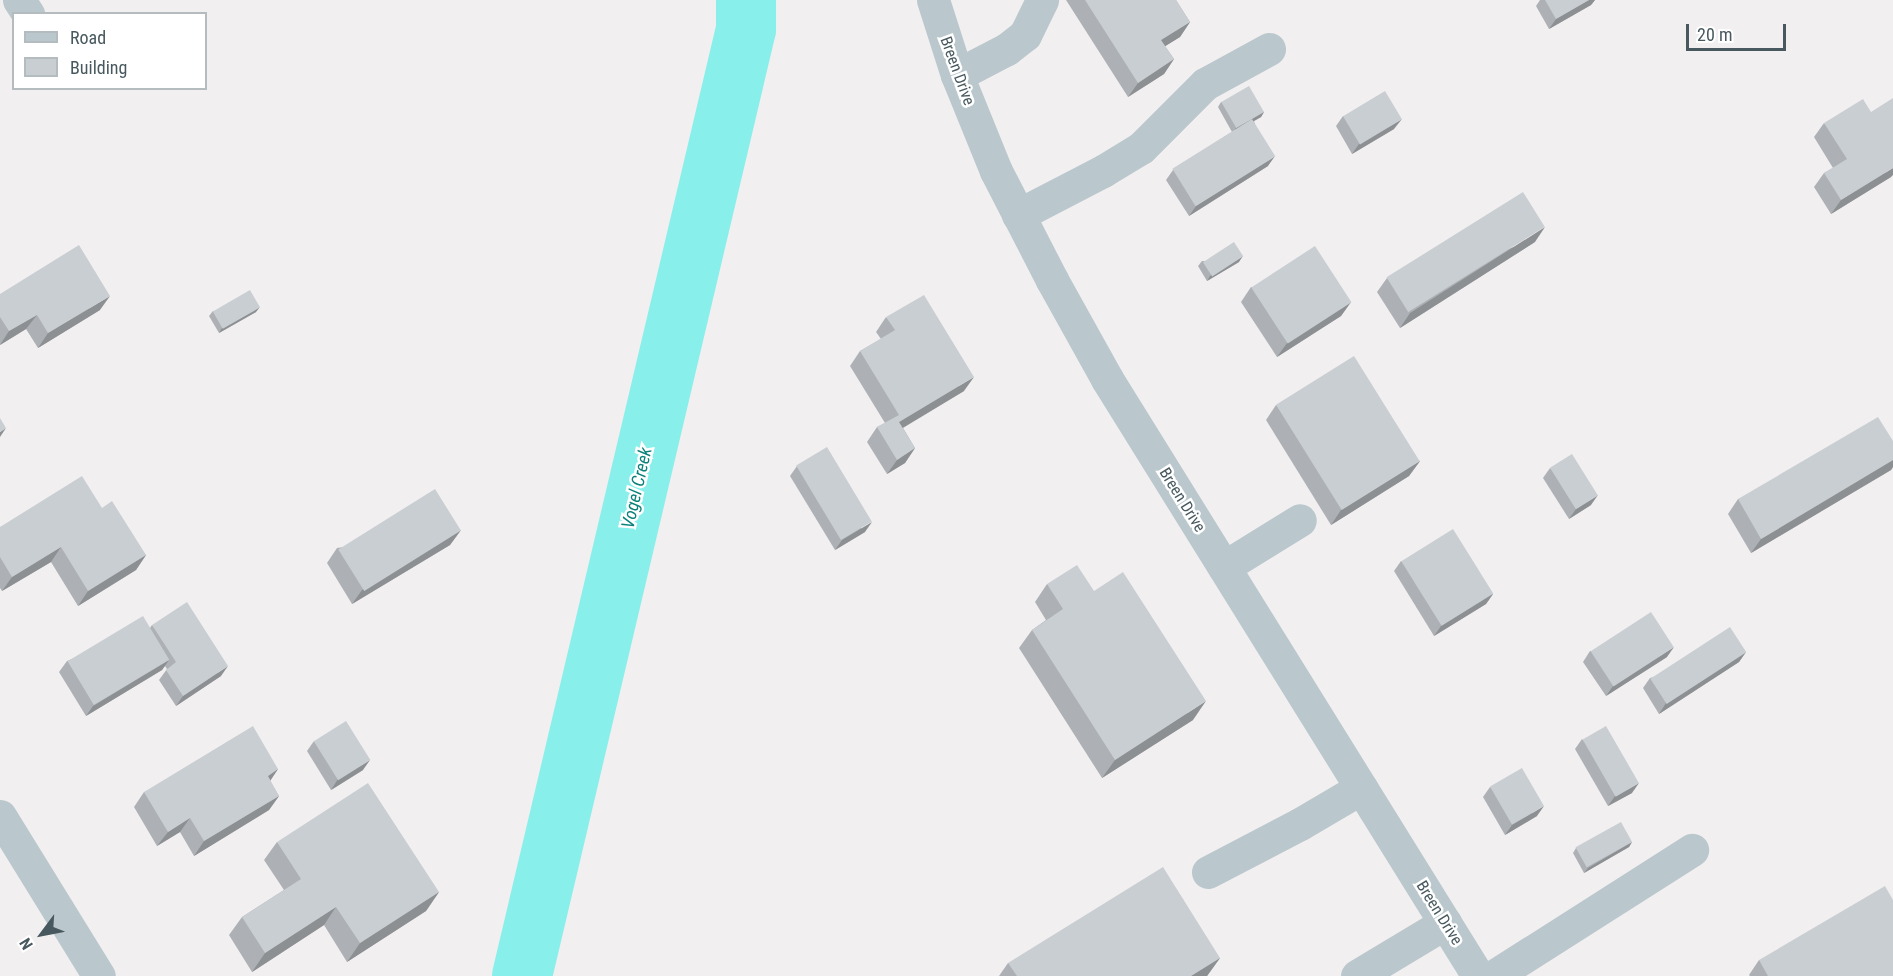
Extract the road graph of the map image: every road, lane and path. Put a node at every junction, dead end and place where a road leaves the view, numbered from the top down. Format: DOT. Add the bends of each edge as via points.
graph roads {
  1 [pos="933,0"];
  2 [pos="1041,0"];
  3 [pos="1269,49"];
  4 [pos="957,75"];
  5 [pos="1018,215"];
  6 [pos="1300,520"];
  7 [pos="1224,567"];
  8 [pos="1361,788"];
  9 [pos="0,816"];
  10 [pos="1692,850"];
  11 [pos="1208,872"];
  12 [pos="1445,922"];
  13 [pos="99,976"];
  14 [pos="1357,976"];
  15 [pos="1478,976"];
  16 [pos="1494,976"];
  1 -- 4 [label="street, Breen Drive"];
  2 -- 4 [label="street" via="1025,35"];
  3 -- 5 [label="street" via="1205,84 1141,148"];
  4 -- 5 [label="street, Breen Drive"];
  5 -- 7 [label="street, Breen Drive" via="1107,379"];
  6 -- 7 [label="street"];
  7 -- 8 [label="street, Breen Drive"];
  8 -- 11 [label="street"];
  8 -- 12 [label="street, Breen Drive"];
  9 -- 13 [label="street"];
  10 -- 16 [label="street"];
  12 -- 14 [label="street"];
  12 -- 15 [label="street, Breen Drive"];
}
